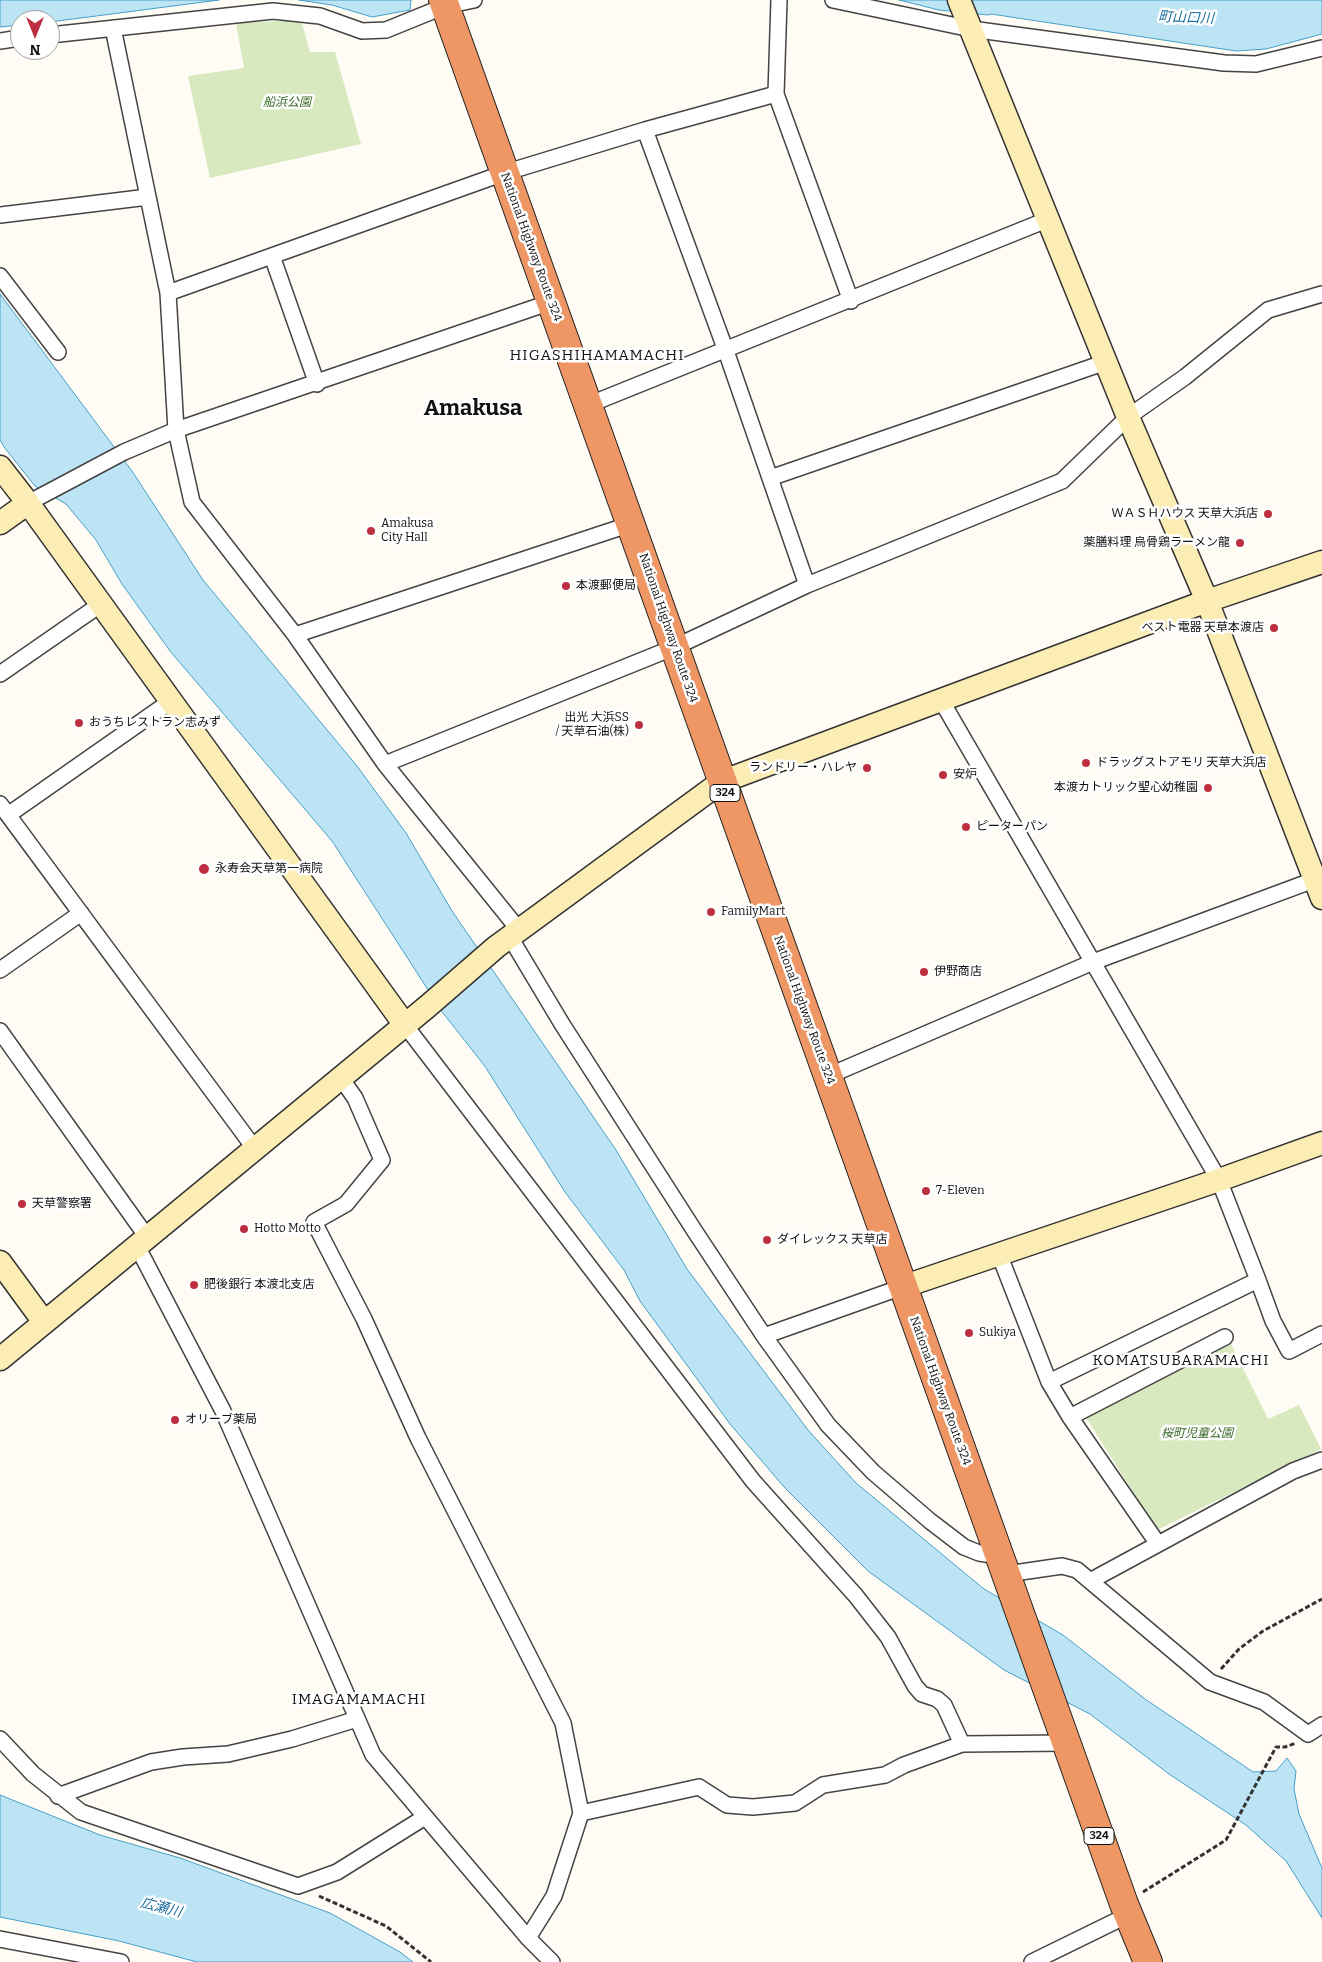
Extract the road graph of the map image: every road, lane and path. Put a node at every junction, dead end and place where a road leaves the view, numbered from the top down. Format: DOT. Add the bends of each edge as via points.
graph roads {
  1 [pos="474,0"];
  2 [pos="779,0"];
  3 [pos="833,0"];
  4 [pos="959,0"];
  5 [pos="444,3"];
  6 [pos="969,25"];
  7 [pos="113,28"];
  8 [pos="60,34"];
  9 [pos="1322,48"];
  10 [pos="776,94"];
  11 [pos="645,130"];
  12 [pos="504,173"];
  13 [pos="148,198"];
  14 [pos="0,215"];
  15 [pos="1049,219"];
  16 [pos="272,256"];
  17 [pos="0,276"];
  18 [pos="168,293"];
  19 [pos="1322,294"];
  20 [pos="851,301"];
  21 [pos="551,302"];
  22 [pos="726,351"];
  23 [pos="58,352"];
  24 [pos="1106,362"];
  25 [pos="317,384"];
  26 [pos="588,405"];
  27 [pos="1128,418"];
  28 [pos="176,430"];
  29 [pos="0,467"];
  30 [pos="770,478"];
  31 [pos="35,500"];
  32 [pos="0,523"];
  33 [pos="632,524"];
  34 [pos="1322,562"];
  35 [pos="807,585"];
  36 [pos="1207,601"];
  37 [pos="102,604"];
  38 [pos="295,635"];
  39 [pos="675,647"];
  40 [pos="0,674"];
  41 [pos="941,700"];
  42 [pos="171,701"];
  43 [pos="385,764"];
  44 [pos="721,782"];
  45 [pos="4,809"];
  46 [pos="1320,885"];
  47 [pos="81,913"];
  48 [pos="508,938"];
  49 [pos="1093,962"];
  50 [pos="0,970"];
  51 [pos="405,1025"];
  52 [pos="0,1031"];
  53 [pos="828,1076"];
  54 [pos="341,1078"];
  55 [pos="1322,1143"];
  56 [pos="255,1149"];
  57 [pos="1219,1180"];
  58 [pos="142,1242"];
  59 [pos="999,1254"];
  60 [pos="0,1262"];
  61 [pos="1258,1280"];
  62 [pos="902,1287"];
  63 [pos="44,1322"];
  64 [pos="1322,1334"];
  65 [pos="764,1336"];
  66 [pos="1225,1337"];
  67 [pos="0,1358"];
  68 [pos="1049,1382"];
  69 [pos="1070,1417"];
  70 [pos="1322,1460"];
  71 [pos="1158,1544"];
  72 [pos="1006,1571"];
  73 [pos="1090,1581"];
  74 [pos="1322,1599"];
  75 [pos="1210,1682"];
  76 [pos="357,1719"];
  77 [pos="1322,1725"];
  78 [pos="1308,1734"];
  79 [pos="0,1739"];
  80 [pos="1066,1743"];
  81 [pos="962,1744"];
  82 [pos="58,1796"];
  83 [pos="581,1813"];
  84 [pos="425,1817"];
  85 [pos="298,1886"];
  86 [pos="1126,1910"];
  87 [pos="528,1938"];
  88 [pos="0,1939"];
  89 [pos="121,1962"];
  90 [pos="431,1962"];
  91 [pos="552,1962"];
  92 [pos="1032,1962"];
  93 [pos="1148,1962"];
  1 -- 5 [label="street"];
  2 -- 10 [label="street"];
  3 -- 6 [label="street"];
  4 -- 6 [label="street"];
  5 -- 7 [label="street" via="386,30 362,31 320,16 273,11"];
  5 -- 12 [label="highway, National Highway Route 324 / 324"];
  6 -- 9 [label="street" via="1224,63 1256,64"];
  6 -- 15 [label="street"];
  7 -- 8 [label="street"];
  7 -- 13 [label="street"];
  10 -- 11 [label="street"];
  10 -- 20 [label="street"];
  11 -- 12 [label="street"];
  11 -- 22 [label="street"];
  12 -- 16 [label="street"];
  12 -- 21 [label="highway, National Highway Route 324 / 324"];
  13 -- 14 [label="street"];
  13 -- 18 [label="street"];
  15 -- 20 [label="street"];
  15 -- 24 [label="street"];
  16 -- 18 [label="street"];
  16 -- 25 [label="street"];
  17 -- 23 [label="street"];
  18 -- 28 [label="street"];
  19 -- 27 [label="street" via="1268,310"];
  20 -- 22 [label="street"];
  21 -- 25 [label="street"];
  21 -- 26 [label="highway, National Highway Route 324 / 324"];
  22 -- 26 [label="street"];
  22 -- 30 [label="street"];
  24 -- 27 [label="street"];
  24 -- 30 [label="street"];
  25 -- 28 [label="street"];
  26 -- 33 [label="highway, National Highway Route 324 / 324"];
  27 -- 35 [label="street" via="1062,480"];
  27 -- 36 [label="street"];
  28 -- 31 [label="street" via="124,452"];
  28 -- 38 [label="street" via="192,502"];
  29 -- 31 [label="street"];
  30 -- 35 [label="street"];
  31 -- 32 [label="street"];
  31 -- 37 [label="street"];
  33 -- 38 [label="street"];
  33 -- 39 [label="highway, National Highway Route 324 / 324"];
  34 -- 36 [label="street"];
  35 -- 39 [label="street"];
  36 -- 41 [label="street"];
  36 -- 46 [label="street"];
  37 -- 40 [label="street"];
  37 -- 42 [label="street"];
  38 -- 43 [label="street"];
  39 -- 43 [label="street"];
  39 -- 44 [label="highway, National Highway Route 324 / 324"];
  41 -- 44 [label="street"];
  41 -- 49 [label="street"];
  42 -- 45 [label="street"];
  42 -- 51 [label="street"];
  43 -- 48 [label="street"];
  44 -- 48 [label="street"];
  44 -- 53 [label="highway, National Highway Route 324 / 324"];
  45 -- 47 [label="street"];
  46 -- 49 [label="street"];
  47 -- 50 [label="street"];
  47 -- 56 [label="street"];
  48 -- 51 [label="street"];
  48 -- 65 [label="street"];
  49 -- 53 [label="street"];
  49 -- 57 [label="street"];
  51 -- 54 [label="street"];
  51 -- 81 [label="street" via="753,1480 888,1637 915,1686 922,1694 944,1705"];
  52 -- 58 [label="street"];
  53 -- 62 [label="highway, National Highway Route 324 / 324"];
  54 -- 56 [label="street"];
  54 -- 83 [label="street" via="355,1098 382,1160 346,1204 314,1222 364,1319 418,1438 563,1723"];
  55 -- 57 [label="street"];
  56 -- 58 [label="street"];
  57 -- 59 [label="street"];
  57 -- 61 [label="street"];
  58 -- 63 [label="street"];
  58 -- 76 [label="street" via="223,1411"];
  59 -- 62 [label="street"];
  59 -- 68 [label="street"];
  60 -- 63 [label="street"];
  61 -- 64 [label="street" via="1289,1350"];
  61 -- 68 [label="street"];
  62 -- 65 [label="street"];
  62 -- 72 [label="highway, National Highway Route 324 / 324"];
  63 -- 67 [label="street"];
  65 -- 72 [label="street" via="828,1425 873,1472 964,1547"];
  66 -- 69 [label="street"];
  68 -- 69 [label="street"];
  69 -- 71 [label="street"];
  70 -- 71 [label="street" via="1293,1471"];
  71 -- 73 [label="street"];
  72 -- 73 [label="street" via="1062,1566 1077,1570"];
  72 -- 80 [label="highway, National Highway Route 324 / 324"];
  73 -- 75 [label="street"];
  74 -- 75 [label="path" via="1262,1631 1239,1649"];
  75 -- 78 [label="street" via="1264,1702"];
  76 -- 82 [label="street" via="228,1754 151,1762"];
  76 -- 84 [label="street" via="373,1754"];
  77 -- 78 [label="street"];
  78 -- 86 [label="path" via="1285,1747 1276,1747 1226,1840"];
  79 -- 82 [label="street"];
  80 -- 81 [label="street"];
  80 -- 86 [label="highway, National Highway Route 324 / 324"];
  81 -- 83 [label="street" via="885,1775 823,1785 795,1803 753,1807 727,1805 699,1787"];
  82 -- 85 [label="street" via="81,1812"];
  83 -- 87 [label="street" via="554,1896"];
  84 -- 85 [label="street" via="338,1872"];
  84 -- 87 [label="street"];
  85 -- 90 [label="path" via="386,1926"];
  86 -- 92 [label="street"];
  86 -- 93 [label="highway, National Highway Route 324 / 324"];
  87 -- 91 [label="street"];
  88 -- 89 [label="street"];
}
